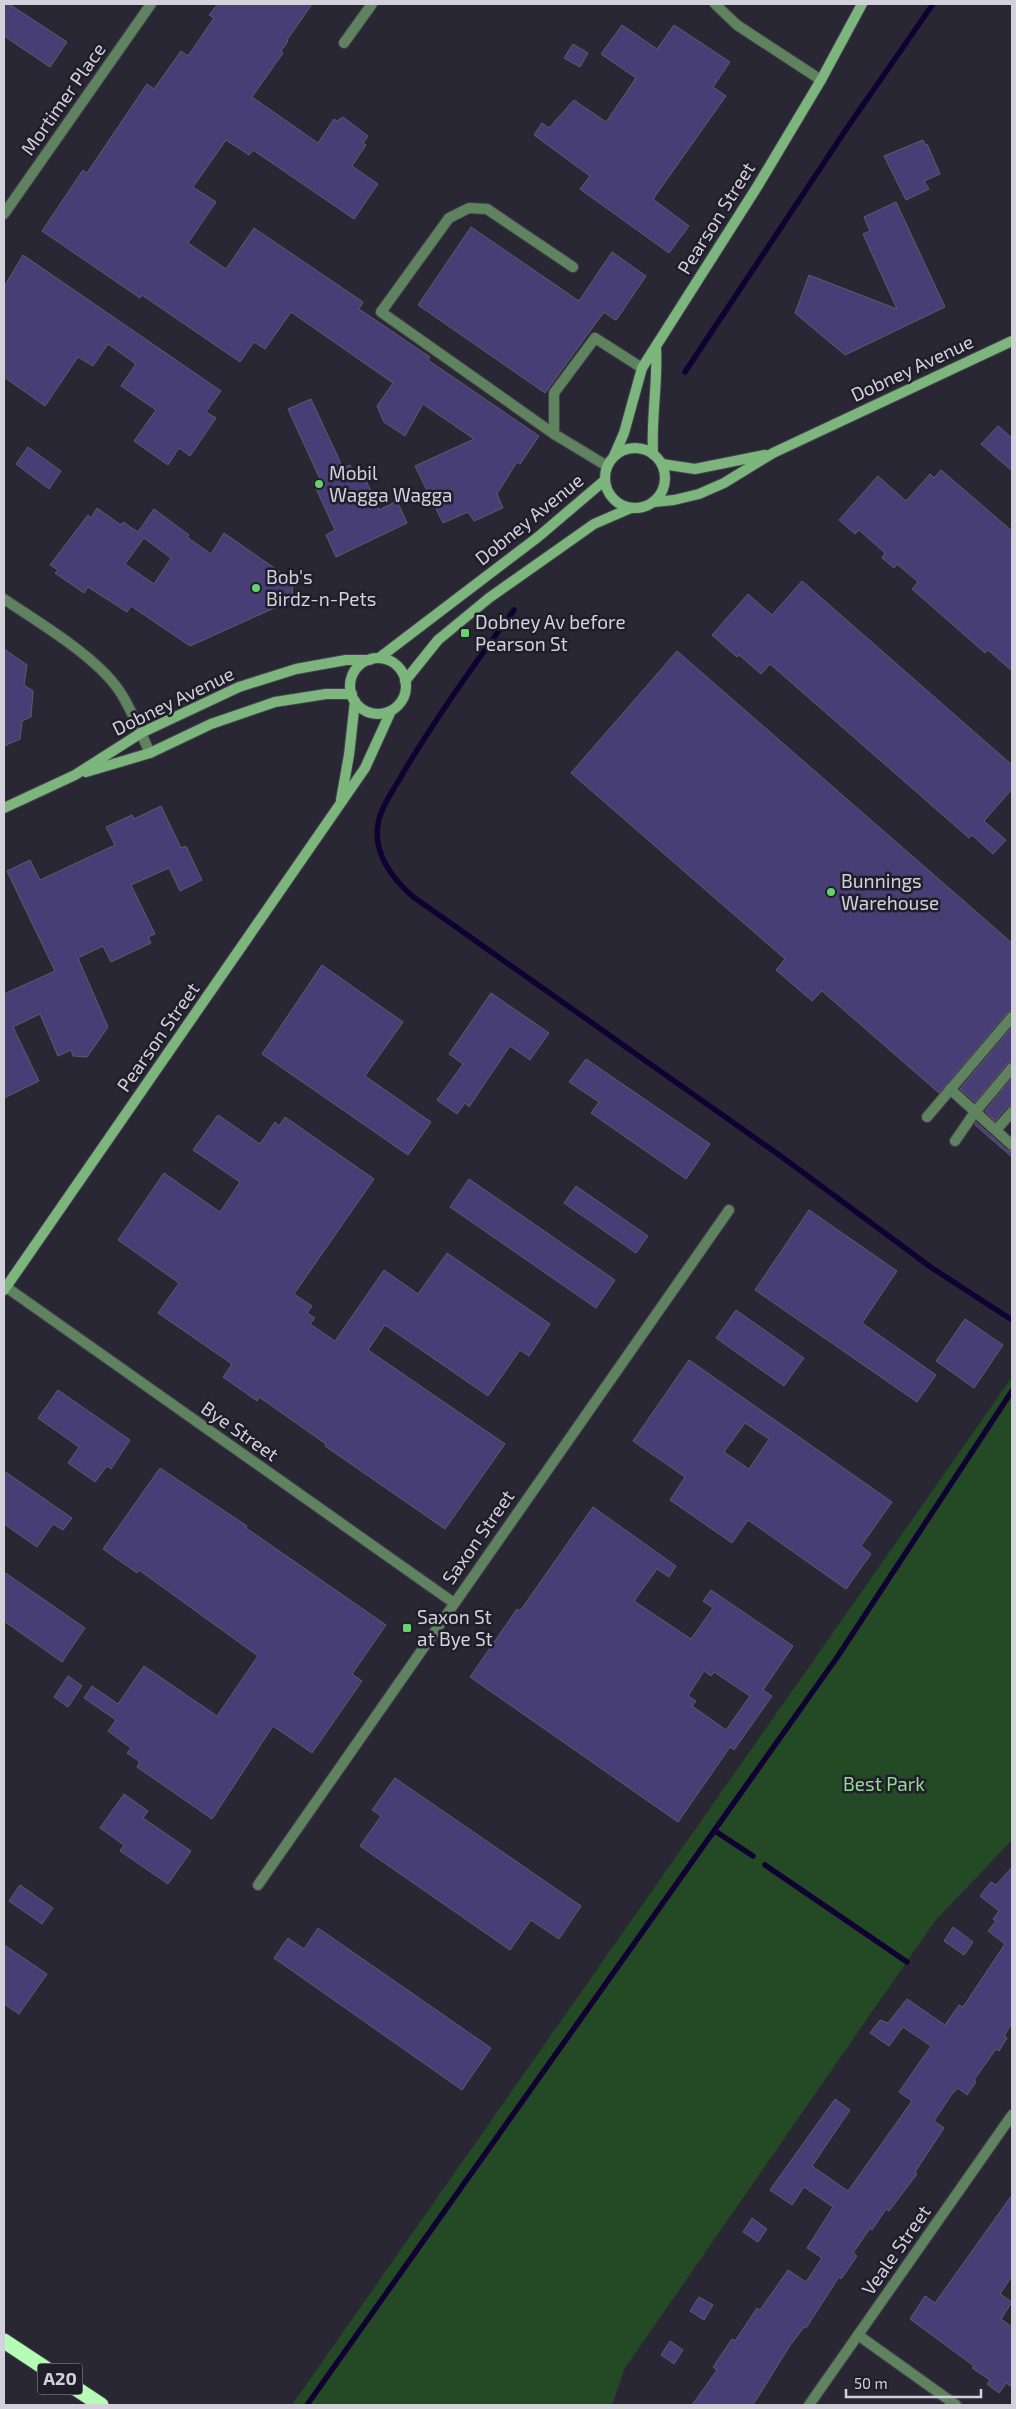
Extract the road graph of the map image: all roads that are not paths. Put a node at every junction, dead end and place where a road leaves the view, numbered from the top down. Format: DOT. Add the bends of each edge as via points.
graph roads {
  1 [pos="151,4"];
  2 [pos="372,4"];
  3 [pos="715,4"];
  4 [pos="862,4"];
  5 [pos="344,43"];
  6 [pos="821,80"];
  7 [pos="4,214"];
  8 [pos="573,267"];
  9 [pos="1012,341"];
  10 [pos="656,348"];
  11 [pos="642,368"];
  12 [pos="554,434"];
  13 [pos="773,453"];
  14 [pos="653,454"];
  15 [pos="614,456"];
  16 [pos="662,464"];
  17 [pos="607,466"];
  18 [pos="605,480"];
  19 [pos="653,502"];
  20 [pos="631,508"];
  21 [pos="4,599"];
  22 [pos="374,659"];
  23 [pos="406,680"];
  24 [pos="353,697"];
  25 [pos="391,711"];
  26 [pos="141,732"];
  27 [pos="150,754"];
  28 [pos="75,775"];
  29 [pos="341,803"];
  30 [pos="4,808"];
  31 [pos="1012,1017"];
  32 [pos="1012,1068"];
  33 [pos="950,1089"];
  34 [pos="975,1112"];
  35 [pos="1012,1112"];
  36 [pos="926,1117"];
  37 [pos="996,1130"];
  38 [pos="955,1141"];
  39 [pos="1012,1145"];
  40 [pos="729,1210"];
  41 [pos="5,1289"];
  42 [pos="454,1604"];
  43 [pos="258,1885"];
  44 [pos="1012,2115"];
  45 [pos="858,2335"];
  46 [pos="4,2341"];
  47 [pos="101,2405"];
  48 [pos="809,2405"];
  49 [pos="956,2405"];
  1 -- 7 [label="street, Mortimer Place"];
  2 -- 5 [label="street"];
  3 -- 6 [label="street" via="737,25"];
  4 -- 6 [label="main road, Pearson Street"];
  6 -- 10 [label="main road, Pearson Street"];
  8 -- 12 [label="street" via="487,209 469,208 450,218 382,312"];
  9 -- 13 [label="main road, Dobney Avenue"];
  10 -- 11 [label="main road, Pearson Street"];
  10 -- 14 [label="main road" via="658,377 652,427"];
  11 -- 12 [label="street" via="595,338 554,393"];
  11 -- 15 [label="main road, Pearson Street" via="624,433"];
  12 -- 17 [label="street"];
  13 -- 16 [label="main road, Dobney Avenue" via="695,469"];
  13 -- 19 [label="main road, Dobney Avenue" via="699,494"];
  14 -- 15 [label="main road" via="633,448"];
  14 -- 16 [label="main road"];
  15 -- 17 [label="main road"];
  16 -- 19 [label="main road" via="665,480"];
  17 -- 18 [label="main road"];
  18 -- 20 [label="main road" via="610,496"];
  18 -- 22 [label="main road, Dobney Avenue" via="538,537"];
  19 -- 20 [label="main road"];
  20 -- 23 [label="main road, Dobney Avenue" via="594,524 489,598 438,640"];
  21 -- 26 [label="street" via="105,673 121,694"];
  22 -- 23 [label="main road" via="396,665"];
  22 -- 24 [label="main road" via="362,663 352,677"];
  22 -- 26 [label="main road, Dobney Avenue" via="318,664 266,677"];
  23 -- 25 [label="main road" via="402,700"];
  24 -- 25 [label="main road" via="367,711"];
  24 -- 27 [label="main road" via="310,695 275,702 211,724"];
  24 -- 29 [label="main road, Pearson Street" via="349,755"];
  25 -- 29 [label="main road, Pearson Street" via="365,768"];
  26 -- 27 [label="street"];
  26 -- 28 [label="main road, Dobney Avenue"];
  27 -- 28 [label="main road"];
  28 -- 30 [label="main road, Dobney Avenue"];
  29 -- 41 [label="main road, Pearson Street"];
  31 -- 33 [label="street"];
  32 -- 34 [label="street"];
  33 -- 34 [label="street"];
  33 -- 36 [label="street"];
  34 -- 37 [label="street"];
  34 -- 38 [label="street"];
  35 -- 37 [label="street"];
  37 -- 39 [label="street"];
  40 -- 42 [label="street, Saxon Street"];
  41 -- 42 [label="street, Bye Street"];
  42 -- 43 [label="street, Saxon Street"];
  44 -- 45 [label="street, Veale Street"];
  45 -- 48 [label="street, Veale Street"];
  45 -- 49 [label="street"];
  46 -- 47 [label="highway, A20"];
}
